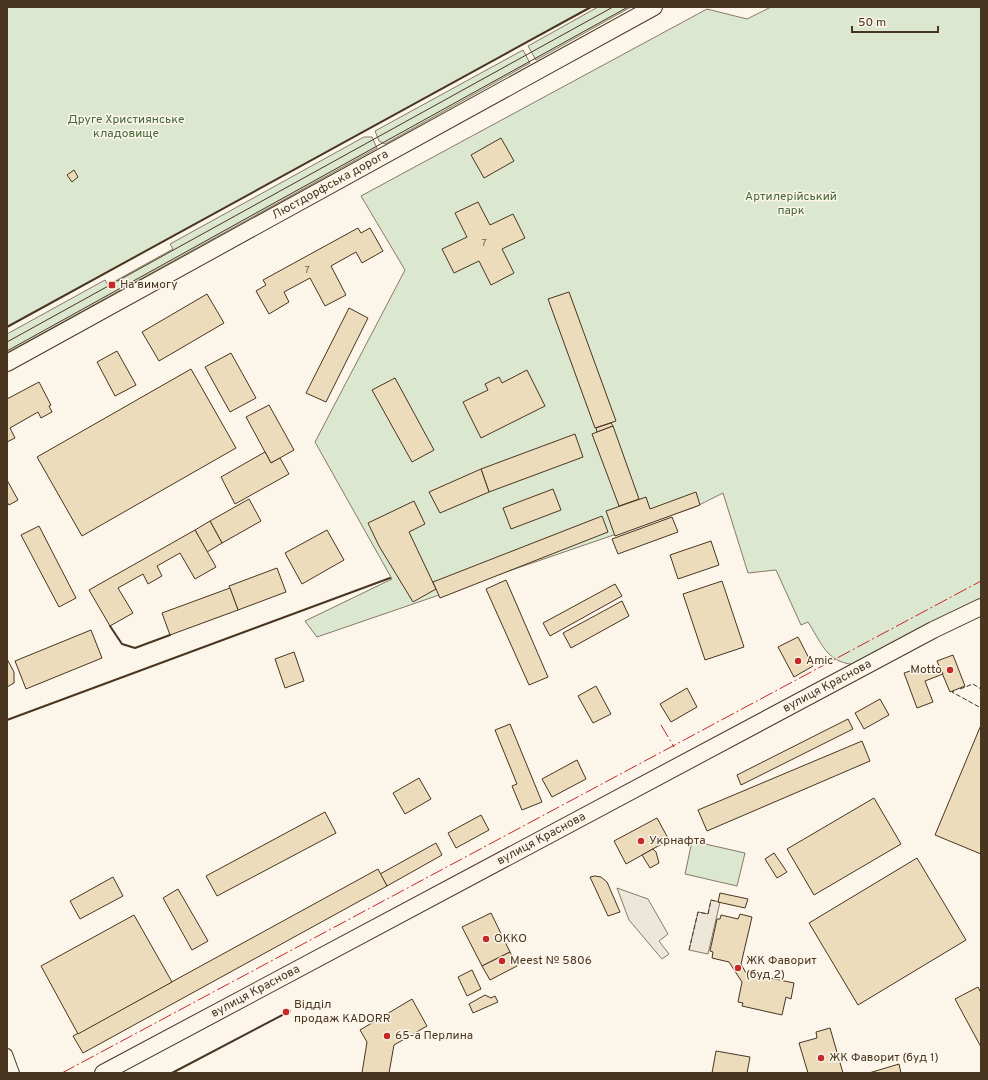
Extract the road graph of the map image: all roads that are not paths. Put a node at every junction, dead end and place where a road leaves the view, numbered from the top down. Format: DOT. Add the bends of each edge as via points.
graph roads {
  1 [pos="654,7"];
  2 [pos="7,363"];
  3 [pos="981,607"];
  4 [pos="7,1054"];
  5 [pos="14,1073"];
  6 [pos="103,1073"];
  1 -- 2 [label="main road, Люстдорфська дорога"];
  3 -- 6 [label="main road, вулиця Краснова" via="933,630"];
  4 -- 5 [label="street"];
}
